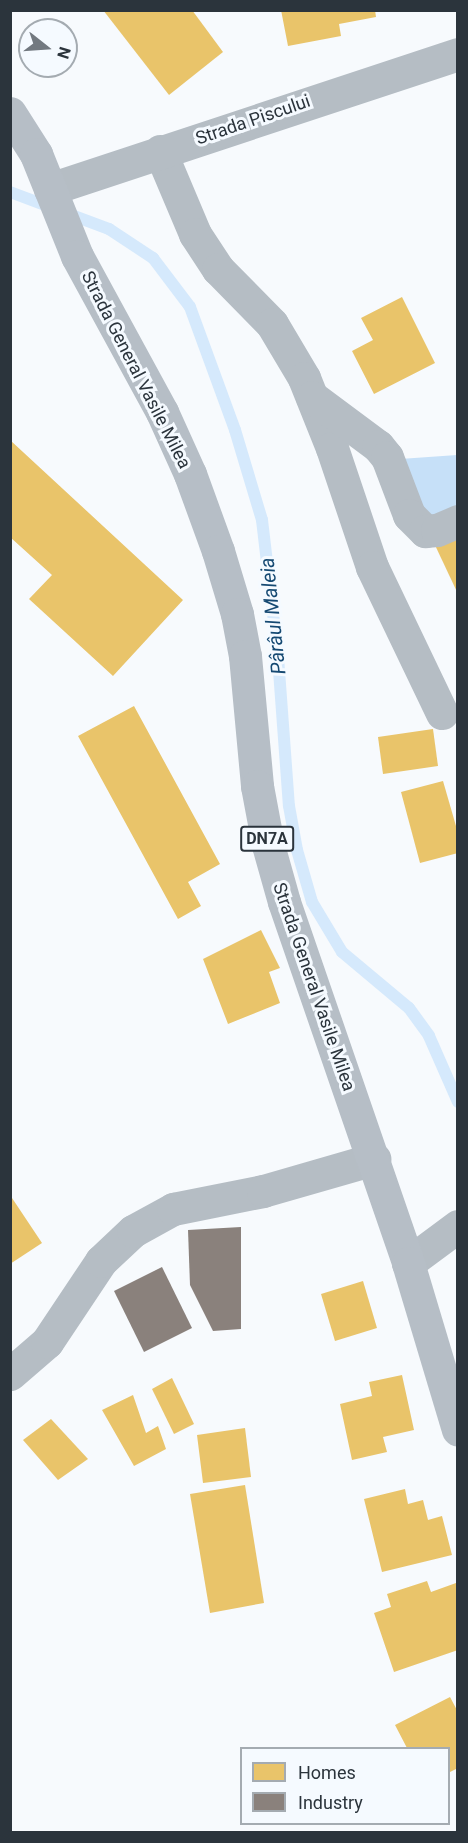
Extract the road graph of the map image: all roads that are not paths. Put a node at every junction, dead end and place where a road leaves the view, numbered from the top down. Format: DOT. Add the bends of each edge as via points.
graph roads {
  1 [pos="458,54"];
  2 [pos="10,113"];
  3 [pos="160,152"];
  4 [pos="50,189"];
  5 [pos="312,397"];
  6 [pos="458,521"];
  7 [pos="442,713"];
  8 [pos="374,1159"];
  9 [pos="458,1226"];
  10 [pos="408,1263"];
  11 [pos="11,1372"];
  12 [pos="458,1430"];
  1 -- 3 [label="street, Strada Piscului"];
  2 -- 4 [label="main road, Strada General Vasile Milea / DN7A" via="36,154"];
  3 -- 4 [label="street, Strada Piscului"];
  3 -- 5 [label="street" via="195,234 218,270 272,324"];
  4 -- 8 [label="main road, Strada General Vasile Milea / DN7A" via="77,256 162,412 218,551 237,614 257,786 268,845 288,914"];
  5 -- 6 [label="street" via="378,446 387,457 409,515 425,531"];
  5 -- 7 [label="street" via="372,567"];
  8 -- 10 [label="main road, Strada General Vasile Milea / DN7A"];
  8 -- 11 [label="street" via="263,1191 173,1209 133,1231 101,1261 47,1342"];
  9 -- 10 [label="street"];
  10 -- 12 [label="main road, Strada General Vasile Milea / DN7A"];
}
